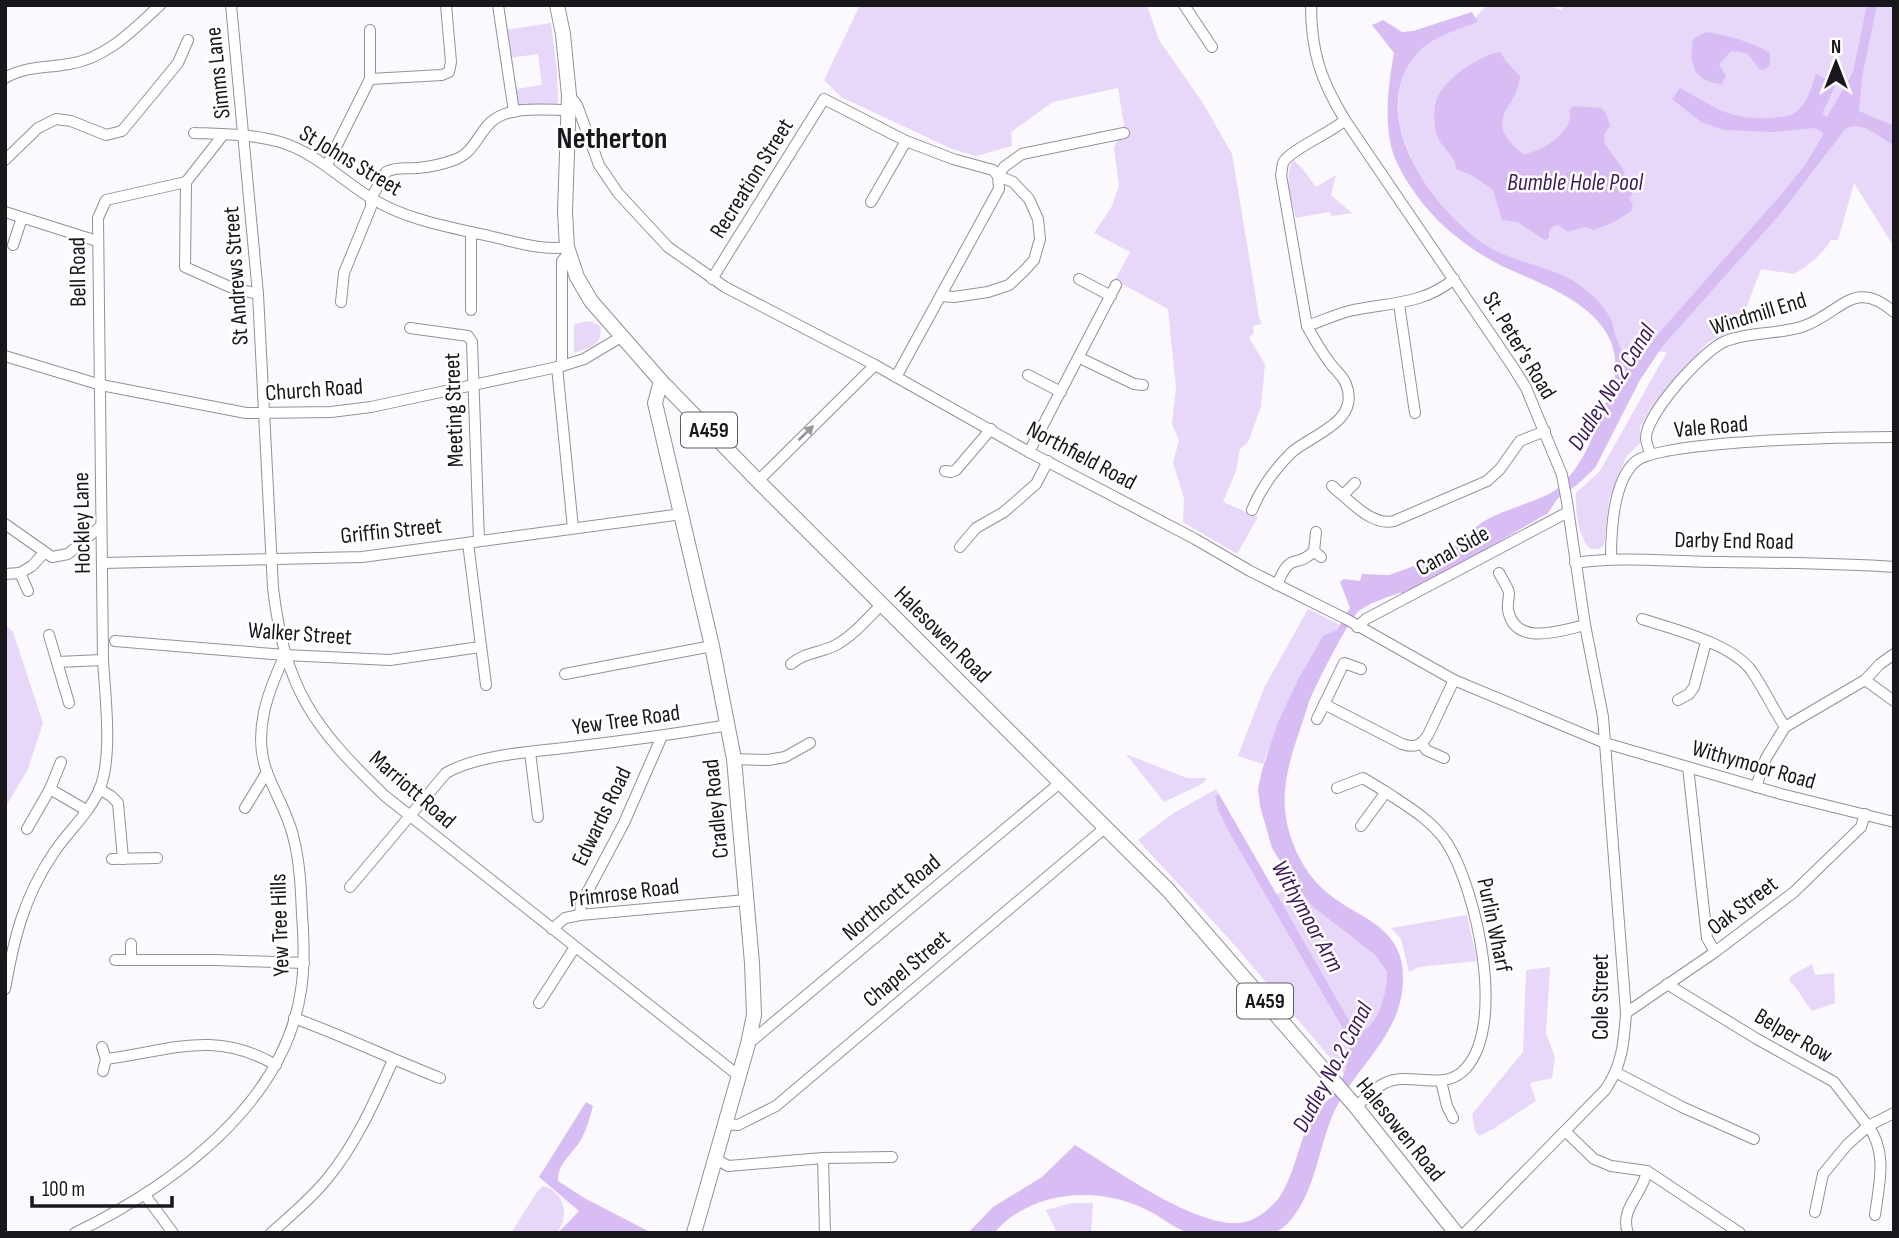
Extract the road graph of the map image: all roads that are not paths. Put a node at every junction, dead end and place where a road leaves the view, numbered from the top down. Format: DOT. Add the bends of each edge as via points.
graph roads {
  1 [pos="160,5"];
  2 [pos="231,5"];
  3 [pos="446,5"];
  4 [pos="498,5"];
  5 [pos="557,5"];
  6 [pos="1184,5"];
  7 [pos="1311,5"];
  8 [pos="370,30"];
  9 [pos="188,40"];
  10 [pos="1212,47"];
  11 [pos="5,78"];
  12 [pos="370,79"];
  13 [pos="569,102"];
  14 [pos="514,112"];
  15 [pos="1345,120"];
  16 [pos="568,132"];
  17 [pos="194,133"];
  18 [pos="1124,133"];
  19 [pos="223,135"];
  20 [pos="245,136"];
  21 [pos="589,139"];
  22 [pos="906,141"];
  23 [pos="5,160"];
  24 [pos="327,165"];
  25 [pos="998,176"];
  26 [pos="186,182"];
  27 [pos="371,198"];
  28 [pos="871,202"];
  29 [pos="5,212"];
  30 [pos="22,218"];
  31 [pos="471,232"];
  32 [pos="97,241"];
  33 [pos="13,245"];
  34 [pos="568,251"];
  35 [pos="712,279"];
  36 [pos="1080,279"];
  37 [pos="1454,279"];
  38 [pos="1116,285"];
  39 [pos="258,294"];
  40 [pos="941,296"];
  41 [pos="1111,296"];
  42 [pos="341,302"];
  43 [pos="1399,304"];
  44 [pos="471,310"];
  45 [pos="1894,312"];
  46 [pos="1307,326"];
  47 [pos="410,328"];
  48 [pos="621,337"];
  49 [pos="5,356"];
  50 [pos="1080,358"];
  51 [pos="875,365"];
  52 [pos="560,366"];
  53 [pos="1028,375"];
  54 [pos="896,377"];
  55 [pos="660,381"];
  56 [pos="101,385"];
  57 [pos="472,385"];
  58 [pos="1143,385"];
  59 [pos="1061,393"];
  60 [pos="263,413"];
  61 [pos="1415,413"];
  62 [pos="991,429"];
  63 [pos="1545,431"];
  64 [pos="1894,437"];
  65 [pos="1029,452"];
  66 [pos="1650,453"];
  67 [pos="1048,461"];
  68 [pos="945,471"];
  69 [pos="758,481"];
  70 [pos="1355,483"];
  71 [pos="1332,486"];
  72 [pos="1343,495"];
  73 [pos="1567,507"];
  74 [pos="1252,510"];
  75 [pos="682,514"];
  76 [pos="5,524"];
  77 [pos="101,526"];
  78 [pos="573,528"];
  79 [pos="1316,532"];
  80 [pos="474,542"];
  81 [pos="960,547"];
  82 [pos="44,553"];
  83 [pos="271,558"];
  84 [pos="1611,558"];
  85 [pos="102,563"];
  86 [pos="1575,563"];
  87 [pos="1894,567"];
  88 [pos="20,573"];
  89 [pos="1499,573"];
  90 [pos="5,574"];
  91 [pos="1276,585"];
  92 [pos="28,591"];
  93 [pos="882,604"];
  94 [pos="1642,619"];
  95 [pos="1585,625"];
  96 [pos="1357,626"];
  97 [pos="49,635"];
  98 [pos="116,641"];
  99 [pos="1706,642"];
  100 [pos="712,646"];
  101 [pos="480,647"];
  102 [pos="1894,654"];
  103 [pos="285,655"];
  104 [pos="103,660"];
  105 [pos="57,662"];
  106 [pos="791,664"];
  107 [pos="1361,668"];
  108 [pos="565,674"];
  109 [pos="1454,680"];
  110 [pos="1865,680"];
  111 [pos="486,685"];
  112 [pos="1678,700"];
  113 [pos="1894,701"];
  114 [pos="69,703"];
  115 [pos="1324,704"];
  116 [pos="1317,719"];
  117 [pos="728,725"];
  118 [pos="1785,727"];
  119 [pos="662,736"];
  120 [pos="810,743"];
  121 [pos="1422,743"];
  122 [pos="1605,743"];
  123 [pos="530,752"];
  124 [pos="1444,758"];
  125 [pos="734,759"];
  126 [pos="61,762"];
  127 [pos="1688,767"];
  128 [pos="267,772"];
  129 [pos="1061,782"];
  130 [pos="1756,787"];
  131 [pos="1337,788"];
  132 [pos="50,789"];
  133 [pos="99,789"];
  134 [pos="1386,792"];
  135 [pos="245,808"];
  136 [pos="86,810"];
  137 [pos="1865,814"];
  138 [pos="409,817"];
  139 [pos="537,817"];
  140 [pos="1894,822"];
  141 [pos="1361,826"];
  142 [pos="1106,827"];
  143 [pos="27,828"];
  144 [pos="157,858"];
  145 [pos="350,887"];
  146 [pos="746,900"];
  147 [pos="580,915"];
  148 [pos="552,929"];
  149 [pos="131,943"];
  150 [pos="575,947"];
  151 [pos="1715,952"];
  152 [pos="115,960"];
  153 [pos="131,960"];
  154 [pos="304,963"];
  155 [pos="1667,984"];
  156 [pos="5,989"];
  157 [pos="539,1003"];
  158 [pos="1626,1013"];
  159 [pos="294,1018"];
  160 [pos="748,1044"];
  161 [pos="102,1047"];
  162 [pos="394,1060"];
  163 [pos="276,1065"];
  164 [pos="1617,1073"];
  165 [pos="739,1076"];
  166 [pos="440,1079"];
  167 [pos="1441,1081"];
  168 [pos="1353,1104"];
  169 [pos="1894,1113"];
  170 [pos="1453,1118"];
  171 [pos="725,1124"];
  172 [pos="1868,1126"];
  173 [pos="1565,1130"];
  174 [pos="1754,1139"];
  175 [pos="892,1157"];
  176 [pos="823,1158"];
  177 [pos="716,1159"];
  178 [pos="1647,1171"];
  179 [pos="145,1195"];
  180 [pos="1815,1212"];
  181 [pos="1875,1215"];
  182 [pos="75,1233"];
  183 [pos="173,1233"];
  184 [pos="271,1233"];
  185 [pos="694,1233"];
  186 [pos="825,1233"];
  187 [pos="1456,1233"];
  188 [pos="1465,1233"];
  189 [pos="1628,1233"];
  190 [pos="1740,1233"];
  1 -- 11 [label="street" via="118,42 83,61 30,68"];
  2 -- 20 [label="street, Simms Lane"];
  3 -- 12 [label="street" via="449,72"];
  4 -- 14 [label="street"];
  5 -- 13 [label="main road, Halesowen Road / A459"];
  6 -- 10 [label="street"];
  7 -- 15 [label="street, St. Peter's Road" via="1318,67"];
  8 -- 12 [label="street"];
  9 -- 23 [label="street" via="178,63 122,131 106,135 57,119 38,128"];
  12 -- 24 [label="street"];
  13 -- 14 [label="street"];
  13 -- 16 [label="main road, Halesowen Road / A459"];
  13 -- 21 [label="street, Northfield Road" via="577,106"];
  14 -- 27 [label="street" via="492,121 468,153 457,159 386,172"];
  15 -- 37 [label="street, St. Peter's Road"];
  15 -- 46 [label="street" via="1283,164 1283,195"];
  16 -- 21 [label="street"];
  16 -- 34 [label="main road, Halesowen Road / A459"];
  17 -- 19 [label="street, St Johns Street"];
  18 -- 25 [label="street" via="1022,154"];
  19 -- 20 [label="street, St Johns Street"];
  19 -- 26 [label="street"];
  20 -- 24 [label="street, St Johns Street" via="281,142"];
  20 -- 39 [label="street, St Andrews Street"];
  21 -- 35 [label="street, Northfield Road" via="599,165 632,210 668,247"];
  22 -- 25 [label="street" via="993,170"];
  22 -- 28 [label="street"];
  22 -- 35 [label="street, Recreation Street" via="824,99"];
  24 -- 27 [label="street, St Johns Street"];
  25 -- 40 [label="street" via="999,189"];
  25 -- 40 [label="street" via="1013,182 1034,209 1040,239 1034,260 1017,279 999,289"];
  26 -- 32 [label="street, Bell Road" via="106,201 98,218"];
  26 -- 39 [label="street" via="186,267"];
  27 -- 31 [label="street, St Johns Street" via="393,211"];
  27 -- 42 [label="street" via="344,273"];
  29 -- 30 [label="street"];
  30 -- 32 [label="street"];
  30 -- 33 [label="street"];
  31 -- 34 [label="street, St Johns Street"];
  31 -- 44 [label="street"];
  32 -- 56 [label="street, Bell Road"];
  34 -- 48 [label="main road, Halesowen Road / A459" via="591,301"];
  34 -- 52 [label="street" via="562,261"];
  35 -- 51 [label="street, Northfield Road"];
  36 -- 41 [label="street"];
  37 -- 43 [label="street" via="1428,295"];
  37 -- 63 [label="street, St. Peter's Road" via="1513,367"];
  38 -- 41 [label="street"];
  39 -- 60 [label="street, St Andrews Street"];
  40 -- 54 [label="street"];
  41 -- 50 [label="street"];
  43 -- 46 [label="street" via="1350,311"];
  43 -- 61 [label="street"];
  45 -- 66 [label="street, Windmill End" via="1881,300 1856,297 1806,326 1723,341 1704,353 1662,405 1646,438"];
  46 -- 74 [label="street" via="1345,380 1348,403 1339,421 1279,465"];
  47 -- 57 [label="street, Meeting Street" via="468,336"];
  48 -- 52 [label="street, Church Road" via="584,359"];
  48 -- 55 [label="main road, Halesowen Road / A459"];
  49 -- 56 [label="street, Church Road"];
  50 -- 58 [label="street"];
  50 -- 59 [label="street"];
  51 -- 54 [label="street, Northfield Road"];
  69 -- 51 [label="street, one-way"];
  52 -- 57 [label="street, Church Road"];
  52 -- 78 [label="street"];
  53 -- 59 [label="street"];
  54 -- 62 [label="street, Northfield Road"];
  55 -- 69 [label="main road, Halesowen Road / A459"];
  55 -- 75 [label="main road, Cradley Road" via="655,403"];
  56 -- 60 [label="street, Church Road"];
  56 -- 77 [label="street, Hockley Lane"];
  57 -- 60 [label="street, Church Road" via="349,410"];
  57 -- 80 [label="street, Meeting Street"];
  59 -- 65 [label="street"];
  60 -- 83 [label="street, Marriott Road"];
  62 -- 65 [label="street, Northfield Road"];
  62 -- 68 [label="street" via="956,470"];
  63 -- 72 [label="street" via="1520,441 1487,481 1385,524"];
  63 -- 73 [label="street, St. Peter's Road" via="1562,475"];
  64 -- 66 [label="street, Vale Road" via="1775,441"];
  65 -- 67 [label="street, Northfield Road"];
  66 -- 84 [label="street, Vale Road" via="1634,463 1623,480 1615,508"];
  67 -- 81 [label="street" via="1036,485 976,528"];
  67 -- 91 [label="street, Northfield Road"];
  69 -- 93 [label="main road, Halesowen Road / A459"];
  70 -- 72 [label="street"];
  71 -- 72 [label="street"];
  73 -- 86 [label="street, St. Peter's Road"];
  73 -- 96 [label="street, Canal Side"];
  75 -- 78 [label="street, Griffin Street"];
  75 -- 100 [label="main road, Cradley Road"];
  76 -- 82 [label="street"];
  77 -- 82 [label="street" via="68,554 52,557"];
  77 -- 85 [label="street, Hockley Lane"];
  78 -- 80 [label="street, Griffin Street"];
  79 -- 91 [label="street" via="1318,554 1288,563"];
  80 -- 83 [label="street, Griffin Street" via="362,557"];
  80 -- 101 [label="street, Meeting Street"];
  82 -- 88 [label="street"];
  83 -- 85 [label="street, Griffin Street"];
  83 -- 103 [label="street, Marriott Road"];
  84 -- 86 [label="street, Darby End Road"];
  84 -- 87 [label="street, Darby End Road"];
  85 -- 104 [label="street, Hockley Lane"];
  86 -- 95 [label="street, St. Peter's Road"];
  88 -- 90 [label="street"];
  88 -- 92 [label="street"];
  89 -- 95 [label="street" via="1509,591 1508,612 1518,630 1545,633"];
  91 -- 96 [label="street, Northfield Road"];
  93 -- 106 [label="street" via="837,645 802,655"];
  93 -- 129 [label="main road, Halesowen Road / A459"];
  94 -- 99 [label="street"];
  95 -- 122 [label="street, St. Peter's Road"];
  96 -- 109 [label="street, Northfield Road"];
  97 -- 105 [label="street"];
  98 -- 103 [label="street, Walker Street"];
  99 -- 112 [label="street" via="1694,687"];
  99 -- 118 [label="street" via="1751,671"];
  100 -- 108 [label="street"];
  100 -- 117 [label="main road, Cradley Road"];
  101 -- 103 [label="street, Walker Street" via="390,660"];
  101 -- 111 [label="street, Meeting Street"];
  102 -- 110 [label="street"];
  103 -- 128 [label="street, Yew Tree Hills" via="272,681 264,714 261,745"];
  103 -- 138 [label="street, Marriott Road" via="293,680 322,729"];
  104 -- 105 [label="street"];
  104 -- 133 [label="street, Hockley Lane" via="106,721"];
  105 -- 114 [label="street"];
  107 -- 115 [label="street" via="1344,663"];
  109 -- 121 [label="street"];
  109 -- 122 [label="street, Northfield Road"];
  110 -- 113 [label="street"];
  110 -- 118 [label="street"];
  115 -- 116 [label="street"];
  115 -- 121 [label="street" via="1402,744"];
  117 -- 119 [label="street, Yew Tree Road"];
  117 -- 125 [label="main road, Cradley Road"];
  118 -- 130 [label="street"];
  119 -- 123 [label="street, Yew Tree Road"];
  119 -- 147 [label="street, Edwards Road" via="624,823 581,904"];
  120 -- 125 [label="street" via="785,757"];
  121 -- 124 [label="street" via="1426,750"];
  122 -- 127 [label="street, Withymoor Road"];
  122 -- 158 [label="street, Cole Street"];
  123 -- 138 [label="street, Yew Tree Road" via="460,765 446,773"];
  123 -- 139 [label="street"];
  125 -- 146 [label="main road, Cradley Road"];
  126 -- 132 [label="street"];
  127 -- 130 [label="street, Withymoor Road"];
  127 -- 151 [label="street" via="1707,938"];
  128 -- 135 [label="street"];
  128 -- 154 [label="street, Yew Tree Hills" via="293,834 302,895"];
  129 -- 142 [label="main road, Halesowen Road / A459"];
  129 -- 160 [label="street, Northcott Road"];
  130 -- 137 [label="street, Withymoor Road"];
  131 -- 134 [label="street, Purlin Wharf" via="1363,778"];
  132 -- 136 [label="street"];
  132 -- 143 [label="street"];
  133 -- 136 [label="street, Hockley Lane"];
  133 -- 144 [label="street" via="118,803 118,859"];
  134 -- 141 [label="street"];
  134 -- 167 [label="street, Purlin Wharf" via="1438,832 1459,862 1481,952 1486,989 1479,1042 1463,1070"];
  136 -- 156 [label="street, Hockley Lane" via="54,852 24,904"];
  137 -- 140 [label="street, Withymoor Road"];
  137 -- 151 [label="street, Oak Street" via="1861,827 1794,892"];
  138 -- 145 [label="street, Yew Tree Road"];
  138 -- 148 [label="street, Marriott Road"];
  142 -- 168 [label="main road, Halesowen Road / A459" via="1201,925"];
  142 -- 171 [label="street, Chapel Street" via="776,1106 738,1125"];
  146 -- 147 [label="street, Primrose Road"];
  146 -- 160 [label="main road, Cradley Road" via="754,1015"];
  147 -- 148 [label="street, Primrose Road" via="565,918"];
  148 -- 150 [label="street, Marriott Road"];
  149 -- 153 [label="street"];
  150 -- 157 [label="street"];
  150 -- 165 [label="street, Marriott Road"];
  151 -- 155 [label="street, Oak Street"];
  152 -- 153 [label="street"];
  153 -- 154 [label="street"];
  154 -- 159 [label="street, Yew Tree Hills"];
  155 -- 158 [label="street, Oak Street"];
  155 -- 172 [label="street, Belper Row" via="1834,1082"];
  158 -- 164 [label="street, Cole Street"];
  159 -- 162 [label="street"];
  159 -- 163 [label="street, Yew Tree Hills"];
  160 -- 165 [label="main road, Cradley Road"];
  161 -- 163 [label="street" via="104,1065 186,1044 243,1049"];
  162 -- 166 [label="street"];
  162 -- 184 [label="street" via="345,1154 326,1180"];
  163 -- 179 [label="street, Yew Tree Hills" via="228,1126"];
  164 -- 173 [label="street, Cole Street"];
  164 -- 174 [label="street"];
  165 -- 171 [label="main road, Cradley Road"];
  167 -- 168 [label="street" via="1385,1082"];
  167 -- 170 [label="street"];
  168 -- 187 [label="main road, Halesowen Road / A459"];
  169 -- 172 [label="street"];
  171 -- 177 [label="main road, Cradley Road"];
  172 -- 180 [label="street" via="1823,1174"];
  172 -- 181 [label="street, Belper Row" via="1878,1143 1881,1168"];
  173 -- 178 [label="street" via="1594,1159"];
  173 -- 188 [label="street, Cole Street"];
  175 -- 176 [label="street"];
  176 -- 177 [label="street" via="728,1166"];
  176 -- 186 [label="street"];
  177 -- 185 [label="main road, Cradley Road"];
  178 -- 189 [label="street" via="1625,1216"];
  178 -- 190 [label="street"];
  179 -- 182 [label="street, Yew Tree Hills"];
  179 -- 183 [label="street"];
}
